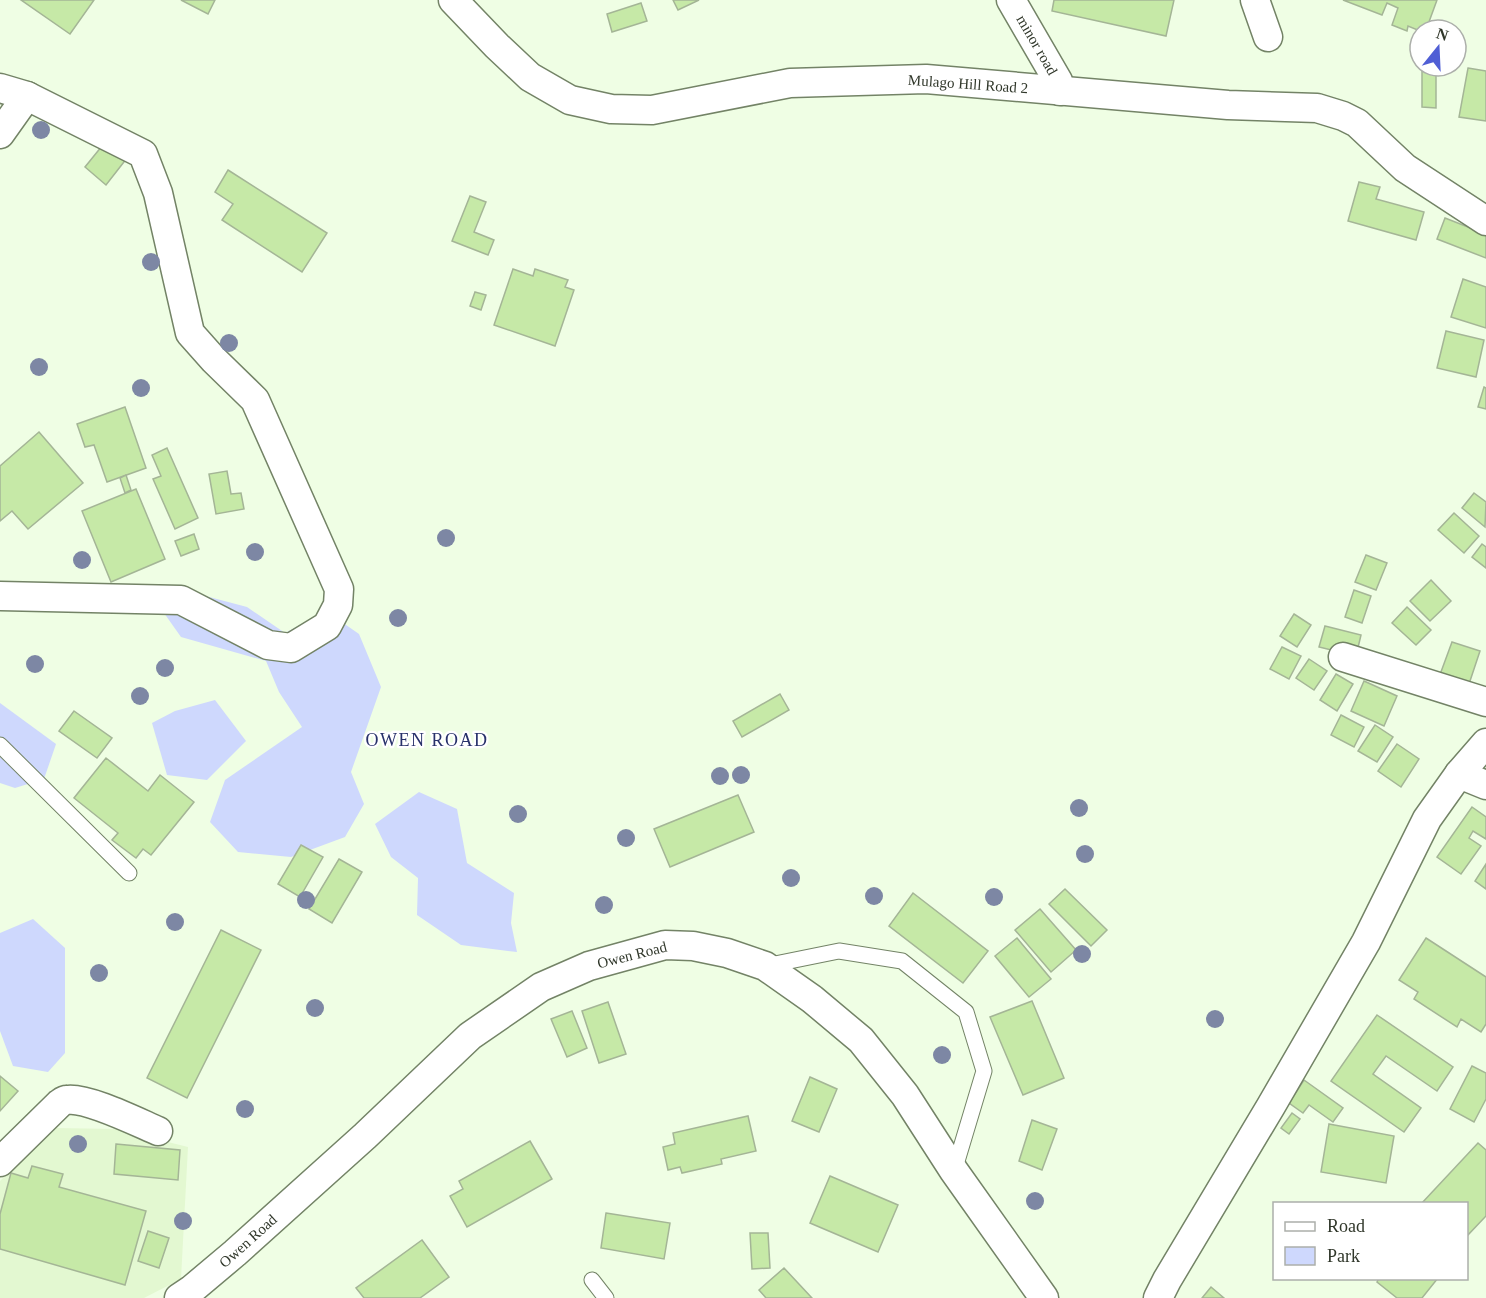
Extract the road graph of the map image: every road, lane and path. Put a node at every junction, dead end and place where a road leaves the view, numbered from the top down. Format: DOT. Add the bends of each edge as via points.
graph roads {
  1 [pos="453,0"];
  2 [pos="1011,0"];
  3 [pos="1255,0"];
  4 [pos="1268,37"];
  5 [pos="0,88"];
  6 [pos="1060,91"];
  7 [pos="27,96"];
  8 [pos="0,134"];
  9 [pos="1486,221"];
  10 [pos="0,596"];
  11 [pos="1343,657"];
  12 [pos="1486,702"];
  13 [pos="1486,743"];
  14 [pos="0,745"];
  15 [pos="1460,774"];
  16 [pos="1486,785"];
  17 [pos="129,873"];
  18 [pos="765,966"];
  19 [pos="158,1131"];
  20 [pos="0,1162"];
  21 [pos="954,1171"];
  22 [pos="592,1280"];
  23 [pos="179,1298"];
  24 [pos="606,1298"];
  25 [pos="1044,1298"];
  26 [pos="1158,1298"];
  1 -- 6 [label="street, Mulago Hill Road 2" via="530,77 570,100 611,109 652,110 790,83 926,79"];
  2 -- 6 [label="street, minor road"];
  3 -- 4 [label="street"];
  5 -- 7 [label="street"];
  6 -- 9 [label="street, Mulago Hill Road 2" via="1317,108 1357,123 1405,168"];
  7 -- 8 [label="street"];
  7 -- 10 [label="street" via="143,154 158,193 190,333 255,400 339,589 338,605 327,626 291,648 268,645 181,600"];
  11 -- 12 [label="street"];
  13 -- 15 [label="street"];
  14 -- 17 [label="lane"];
  15 -- 16 [label="street"];
  15 -- 26 [label="street" via="1427,819 1366,942"];
  18 -- 21 [label="street, Owen Road" via="861,1040 905,1095"];
  18 -- 21 [label="lane" via="839,951 902,961 966,1012 984,1071"];
  18 -- 23 [label="street, Owen Road" via="728,953 665,945 589,966 541,987 470,1036 235,1253"];
  19 -- 20 [label="street" via="93,1104 64,1100"];
  21 -- 25 [label="street, Owen Road"];
  22 -- 24 [label="lane"];
}
